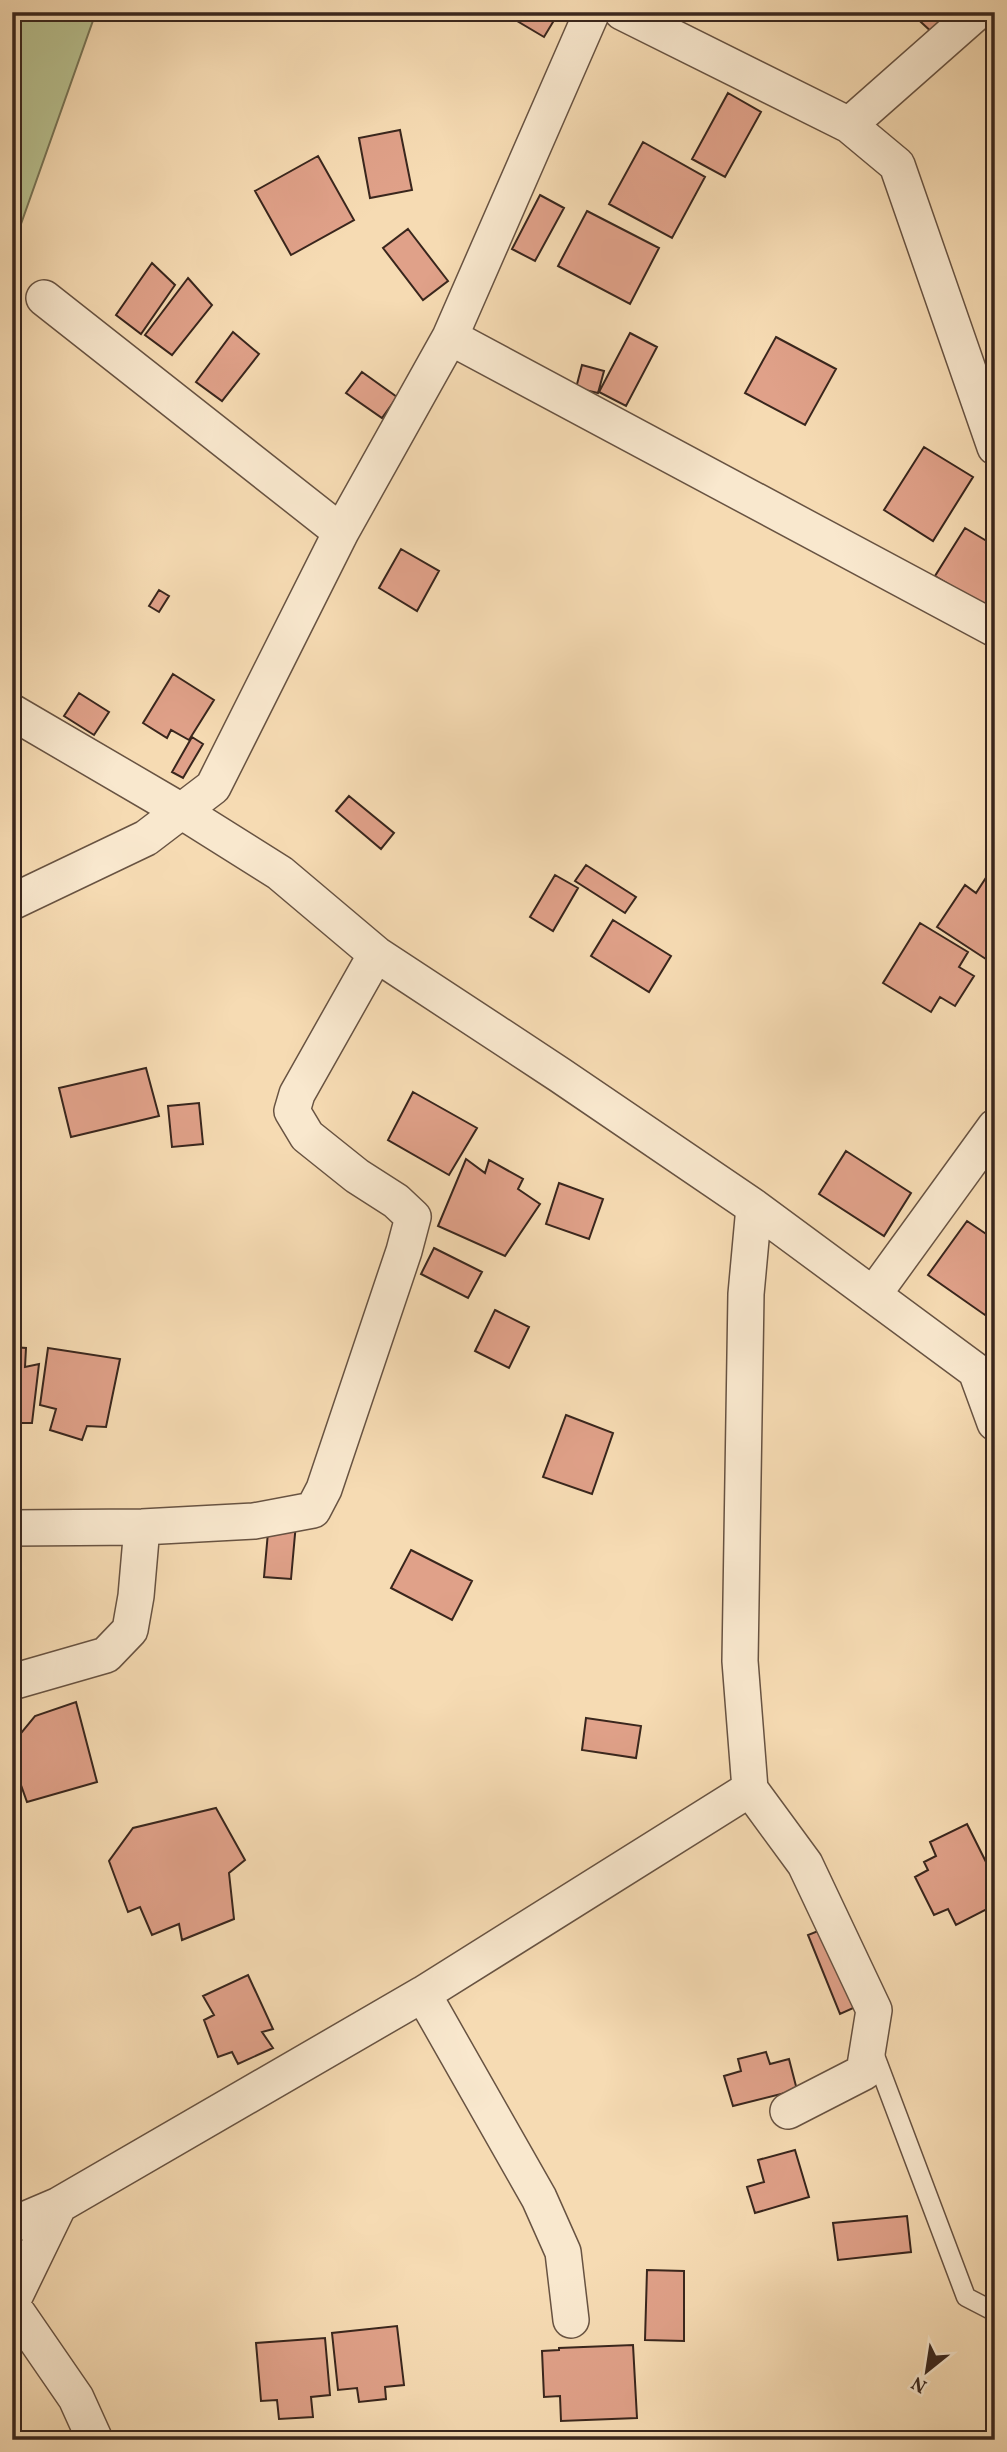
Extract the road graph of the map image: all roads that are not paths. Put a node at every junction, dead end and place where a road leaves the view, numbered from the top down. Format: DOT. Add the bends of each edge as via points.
graph roads {
  1 [pos="592,12"];
  2 [pos="622,12"];
  3 [pos="977,12"];
  4 [pos="849,125"];
  5 [pos="44,298"];
  6 [pos="450,337"];
  7 [pos="995,447"];
  8 [pos="341,533"];
  9 [pos="995,629"];
  10 [pos="12,712"];
  11 [pos="183,812"];
  12 [pos="12,902"];
  13 [pos="376,954"];
  14 [pos="995,1127"];
  15 [pos="754,1207"];
  16 [pos="873,1295"];
  17 [pos="995,1423"];
  18 [pos="142,1527"];
  19 [pos="12,1528"];
  20 [pos="12,1682"];
  21 [pos="750,1789"];
  22 [pos="423,1994"];
  23 [pos="874,2053"];
  24 [pos="788,2111"];
  25 [pos="59,2204"];
  26 [pos="12,2225"];
  27 [pos="12,2303"];
  28 [pos="995,2312"];
  29 [pos="570,2320"];
  30 [pos="94,2440"];
  1 -- 6 [label="street"];
  2 -- 4 [label="street"];
  3 -- 4 [label="street"];
  4 -- 7 [label="street" via="897,165"];
  5 -- 8 [label="street"];
  6 -- 8 [label="street"];
  6 -- 9 [label="street"];
  8 -- 11 [label="street" via="213,787"];
  10 -- 11 [label="street"];
  11 -- 12 [label="street" via="146,838"];
  11 -- 13 [label="street" via="280,873"];
  13 -- 15 [label="street"];
  13 -- 18 [label="street" via="297,1094 292,1111 307,1136 414,1217 324,1489 313,1510 254,1521"];
  14 -- 16 [label="street"];
  15 -- 16 [label="street"];
  15 -- 21 [label="street" via="746,1294 740,1661"];
  16 -- 17 [label="street" via="976,1371"];
  18 -- 19 [label="street"];
  18 -- 20 [label="street" via="130,1629 106,1655"];
  21 -- 22 [label="street"];
  21 -- 24 [label="street" via="805,1864 874,2010 864,2072"];
  22 -- 25 [label="street"];
  22 -- 29 [label="street" via="544,2209 563,2252"];
  23 -- 28 [label="lane" via="966,2297"];
  25 -- 26 [label="street"];
  25 -- 27 [label="street"];
  27 -- 30 [label="street" via="76,2398"];
}
